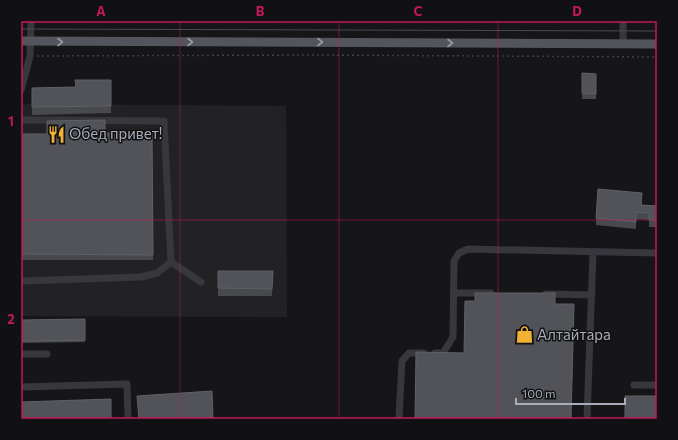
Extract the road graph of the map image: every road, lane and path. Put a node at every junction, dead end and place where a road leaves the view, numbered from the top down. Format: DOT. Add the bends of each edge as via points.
graph roads {
  1 [pos="32,21"];
  2 [pos="623,21"];
  3 [pos="21,41"];
  4 [pos="31,42"];
  5 [pos="623,44"];
  6 [pos="657,44"];
  7 [pos="30,56"];
  8 [pos="657,57"];
  9 [pos="21,90"];
  10 [pos="21,120"];
  11 [pos="594,252"];
  12 [pos="657,253"];
  13 [pos="171,262"];
  14 [pos="21,282"];
  15 [pos="201,282"];
  16 [pos="454,293"];
  17 [pos="500,294"];
  18 [pos="538,294"];
  19 [pos="592,295"];
  20 [pos="21,354"];
  21 [pos="47,354"];
  22 [pos="634,385"];
  23 [pos="657,385"];
  24 [pos="21,387"];
  25 [pos="128,419"];
  26 [pos="399,419"];
  27 [pos="586,419"];
  1 -- 4 [label="street"];
  2 -- 5 [label="street"];
  3 -- 4 [label="main road"];
  4 -- 5 [label="main road, one-way"];
  4 -- 7 [label="street"];
  5 -- 6 [label="main road"];
  7 -- 8 [label="path"];
  7 -- 9 [label="street"];
  10 -- 13 [label="street" via="164,121"];
  11 -- 12 [label="street"];
  11 -- 16 [label="street" via="468,249 459,253 454,261"];
  11 -- 19 [label="street"];
  13 -- 14 [label="street" via="157,273 141,277"];
  13 -- 15 [label="street"];
  16 -- 17 [label="street"];
  16 -- 26 [label="street" via="453,338 443,353 409,353 402,360"];
  18 -- 19 [label="street"];
  19 -- 27 [label="street"];
  20 -- 21 [label="street"];
  22 -- 23 [label="street"];
  24 -- 25 [label="street" via="127,384"];
}
